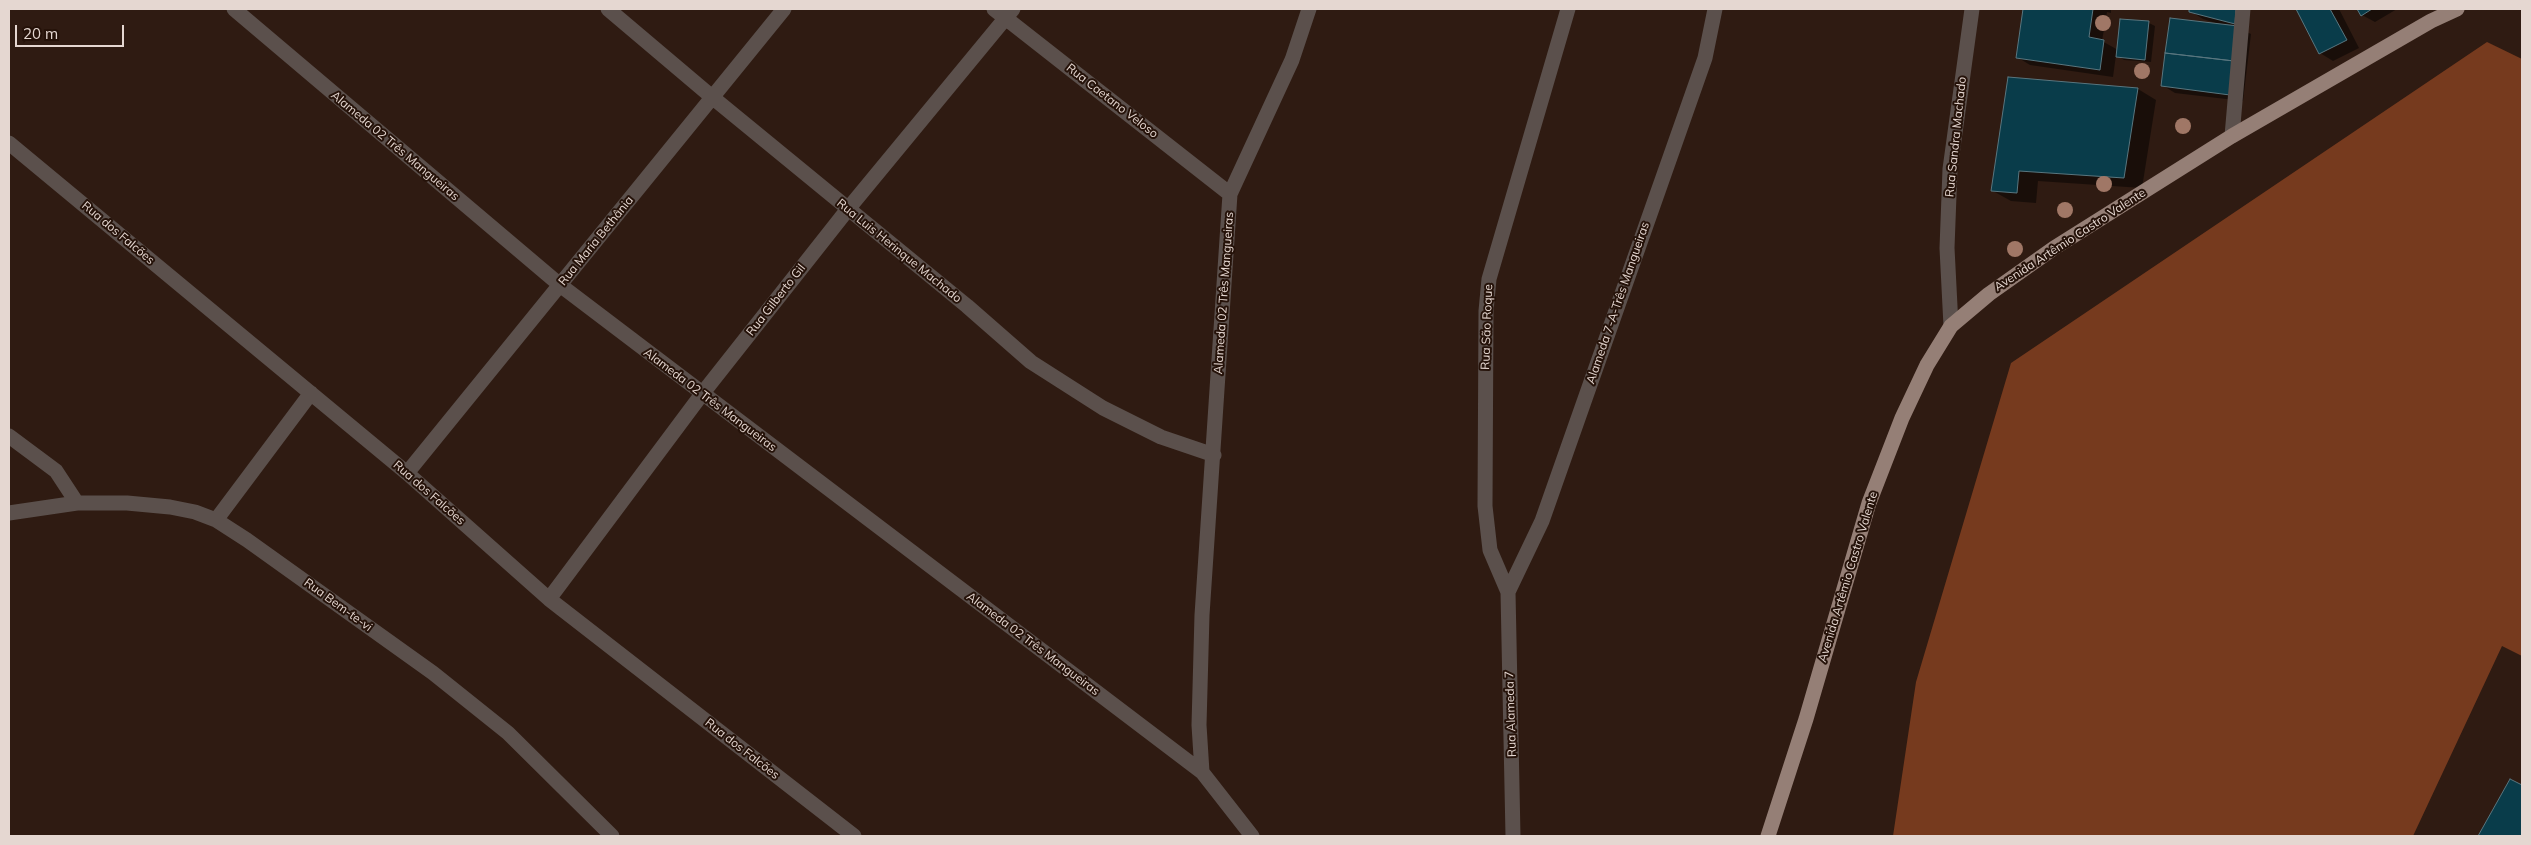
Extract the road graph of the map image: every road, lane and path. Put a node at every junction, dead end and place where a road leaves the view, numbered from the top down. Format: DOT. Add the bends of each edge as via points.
graph roads {
  1 [pos="234,9"];
  2 [pos="608,9"];
  3 [pos="784,9"];
  4 [pos="1309,9"];
  5 [pos="1568,9"];
  6 [pos="1716,9"];
  7 [pos="1972,9"];
  8 [pos="2243,9"];
  9 [pos="2457,9"];
  10 [pos="1004,12"];
  11 [pos="712,97"];
  12 [pos="2232,136"];
  13 [pos="9,143"];
  14 [pos="1230,194"];
  15 [pos="848,209"];
  16 [pos="560,285"];
  17 [pos="1951,326"];
  18 [pos="311,394"];
  19 [pos="702,394"];
  20 [pos="9,436"];
  21 [pos="1214,455"];
  22 [pos="407,473"];
  23 [pos="77,504"];
  24 [pos="9,512"];
  25 [pos="216,520"];
  26 [pos="1508,592"];
  27 [pos="549,599"];
  28 [pos="1202,772"];
  29 [pos="612,836"];
  30 [pos="854,836"];
  31 [pos="1252,836"];
  32 [pos="1513,836"];
  33 [pos="1768,836"];
  1 -- 16 [label="street, Alameda 02 Três Mangueiras"];
  2 -- 11 [label="street, Rua Luis Herinque Machado"];
  3 -- 11 [label="street, Rua Maria Bethânia"];
  4 -- 14 [label="street, Alameda 02 Três Mangueiras" via="1292,60"];
  5 -- 26 [label="street, Rua São Roque" via="1489,279 1485,506 1490,550"];
  6 -- 26 [label="street, Alameda 7-A-Três Mangueiras" via="1705,58 1542,521"];
  7 -- 17 [label="street, Rua Sandra Machado" via="1950,169 1947,248"];
  8 -- 12 [label="street"];
  9 -- 12 [label="main road, Avenida Artêmio Castro Valente" via="2430,21"];
  10 -- 14 [label="street, Rua Caetano Veloso"];
  10 -- 15 [label="street, Rua Gilberto Gil"];
  11 -- 15 [label="street, Rua Luis Herinque Machado"];
  11 -- 16 [label="street, Rua Maria Bethânia"];
  12 -- 17 [label="main road, Avenida Artêmio Castro Valente" via="2054,248 1989,294"];
  13 -- 18 [label="street, Rua dos Falcões"];
  14 -- 21 [label="street, Alameda 02 Três Mangueiras"];
  15 -- 19 [label="street, Rua Gilberto Gil"];
  15 -- 21 [label="street, Rua Luis Herinque Machado" via="1031,362 1103,408 1161,437"];
  16 -- 19 [label="street, Alameda 02 Três Mangueiras"];
  16 -- 22 [label="street, Rua Maria Bethânia"];
  17 -- 33 [label="main road, Avenida Artêmio Castro Valente" via="1926,365 1870,503"];
  18 -- 22 [label="street, Rua dos Falcões"];
  18 -- 25 [label="street"];
  19 -- 27 [label="street, Rua Gilberto Gil"];
  19 -- 28 [label="street, Alameda 02 Três Mangueiras"];
  20 -- 23 [label="street" via="56,471"];
  21 -- 28 [label="street, Alameda 02 Três Mangueiras" via="1202,615 1198,725"];
  22 -- 27 [label="street, Rua dos Falcões"];
  23 -- 24 [label="street, Rua Bem-te-vi"];
  23 -- 25 [label="street, Rua Bem-te-vi" via="127,503 170,507"];
  25 -- 29 [label="street, Rua Bem-te-vi" via="434,673 508,733"];
  26 -- 32 [label="street, Rua Alameda 7"];
  27 -- 30 [label="street, Rua dos Falcões"];
  28 -- 31 [label="street, Alameda 02 Três Mangueiras"];
}
